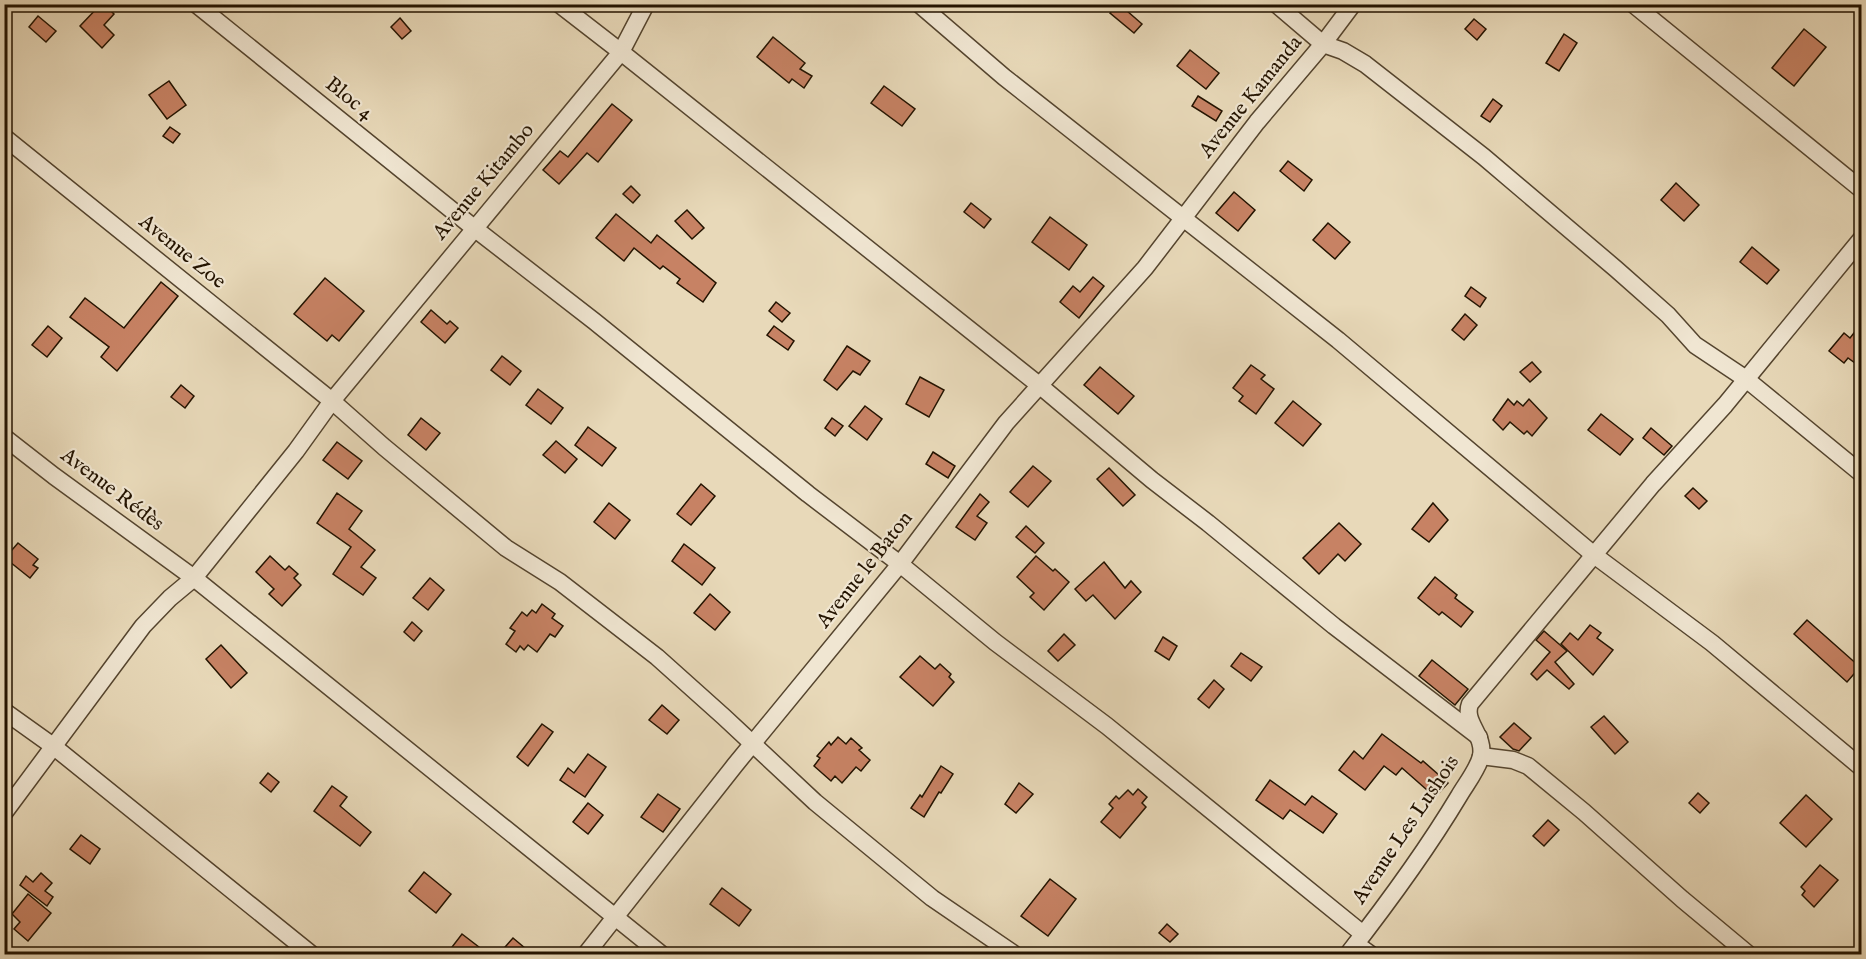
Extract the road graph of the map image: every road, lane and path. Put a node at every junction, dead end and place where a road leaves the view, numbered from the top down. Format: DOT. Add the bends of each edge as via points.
graph roads {
  1 [pos="196,4"];
  2 [pos="559,4"];
  3 [pos="646,4"];
  4 [pos="919,4"];
  5 [pos="1276,4"];
  6 [pos="1353,4"];
  7 [pos="1633,4"];
  8 [pos="1323,44"];
  9 [pos="621,52"];
  10 [pos="4,137"];
  11 [pos="1862,190"];
  12 [pos="1182,217"];
  13 [pos="474,228"];
  14 [pos="1862,238"];
  15 [pos="1746,379"];
  16 [pos="1039,385"];
  17 [pos="332,401"];
  18 [pos="4,437"];
  19 [pos="1862,474"];
  20 [pos="1594,555"];
  21 [pos="900,564"];
  22 [pos="194,578"];
  23 [pos="4,711"];
  24 [pos="1479,737"];
  25 [pos="752,745"];
  26 [pos="53,746"];
  27 [pos="1481,756"];
  28 [pos="1862,768"];
  29 [pos="4,813"];
  30 [pos="615,917"];
  31 [pos="1356,944"];
  32 [pos="311,954"];
  33 [pos="586,954"];
  34 [pos="661,954"];
  35 [pos="1014,954"];
  36 [pos="1370,954"];
  37 [pos="1748,954"];
  1 -- 13 [label="street, Bloc 4"];
  2 -- 9 [label="street"];
  3 -- 9 [label="street, Avenue Kitambo"];
  4 -- 12 [label="street" via="1004,77"];
  5 -- 8 [label="street"];
  6 -- 8 [label="street, Avenue Kamanda"];
  7 -- 11 [label="street"];
  8 -- 12 [label="street, Avenue Kamanda"];
  8 -- 15 [label="street" via="1365,64 1484,157 1668,315 1695,345"];
  9 -- 13 [label="street, Avenue Kitambo"];
  9 -- 16 [label="street"];
  10 -- 17 [label="street, Avenue Zoe"];
  12 -- 16 [label="street, Avenue le Baton" via="1145,268"];
  12 -- 20 [label="street" via="1392,384"];
  13 -- 17 [label="street, Avenue Kitambo"];
  13 -- 21 [label="street, Bloc 4"];
  14 -- 15 [label="street, Avenue Les Lushois"];
  15 -- 19 [label="street"];
  15 -- 20 [label="street, Avenue Les Lushois"];
  16 -- 21 [label="street, Avenue le Baton"];
  16 -- 24 [label="street" via="1334,626"];
  17 -- 22 [label="street, Avenue Kitambo"];
  17 -- 25 [label="street, Avenue Zoe" via="506,548 560,582 657,657"];
  18 -- 22 [label="street, Avenue Rédès"];
  20 -- 24 [label="street, Avenue Les Lushois" via="1470,704 1469,719"];
  20 -- 28 [label="street" via="1712,643"];
  21 -- 25 [label="street, Avenue le Baton"];
  21 -- 31 [label="street, Bloc 4" via="1107,726"];
  22 -- 26 [label="street, Avenue Kitambo" via="143,626"];
  22 -- 30 [label="street, Avenue Rédès"];
  23 -- 26 [label="street"];
  24 -- 27 [label="street, Avenue Les Lushois"];
  25 -- 30 [label="street, Avenue le Baton"];
  25 -- 35 [label="street, Avenue Zoe" via="932,898"];
  26 -- 29 [label="street, Avenue Kitambo"];
  26 -- 32 [label="street"];
  27 -- 31 [label="street, Avenue Les Lushois" via="1449,812"];
  27 -- 37 [label="street" via="1528,766"];
  30 -- 33 [label="street, Avenue le Baton"];
  30 -- 34 [label="street, Avenue Rédès"];
  31 -- 36 [label="street, Bloc 4"];
}
